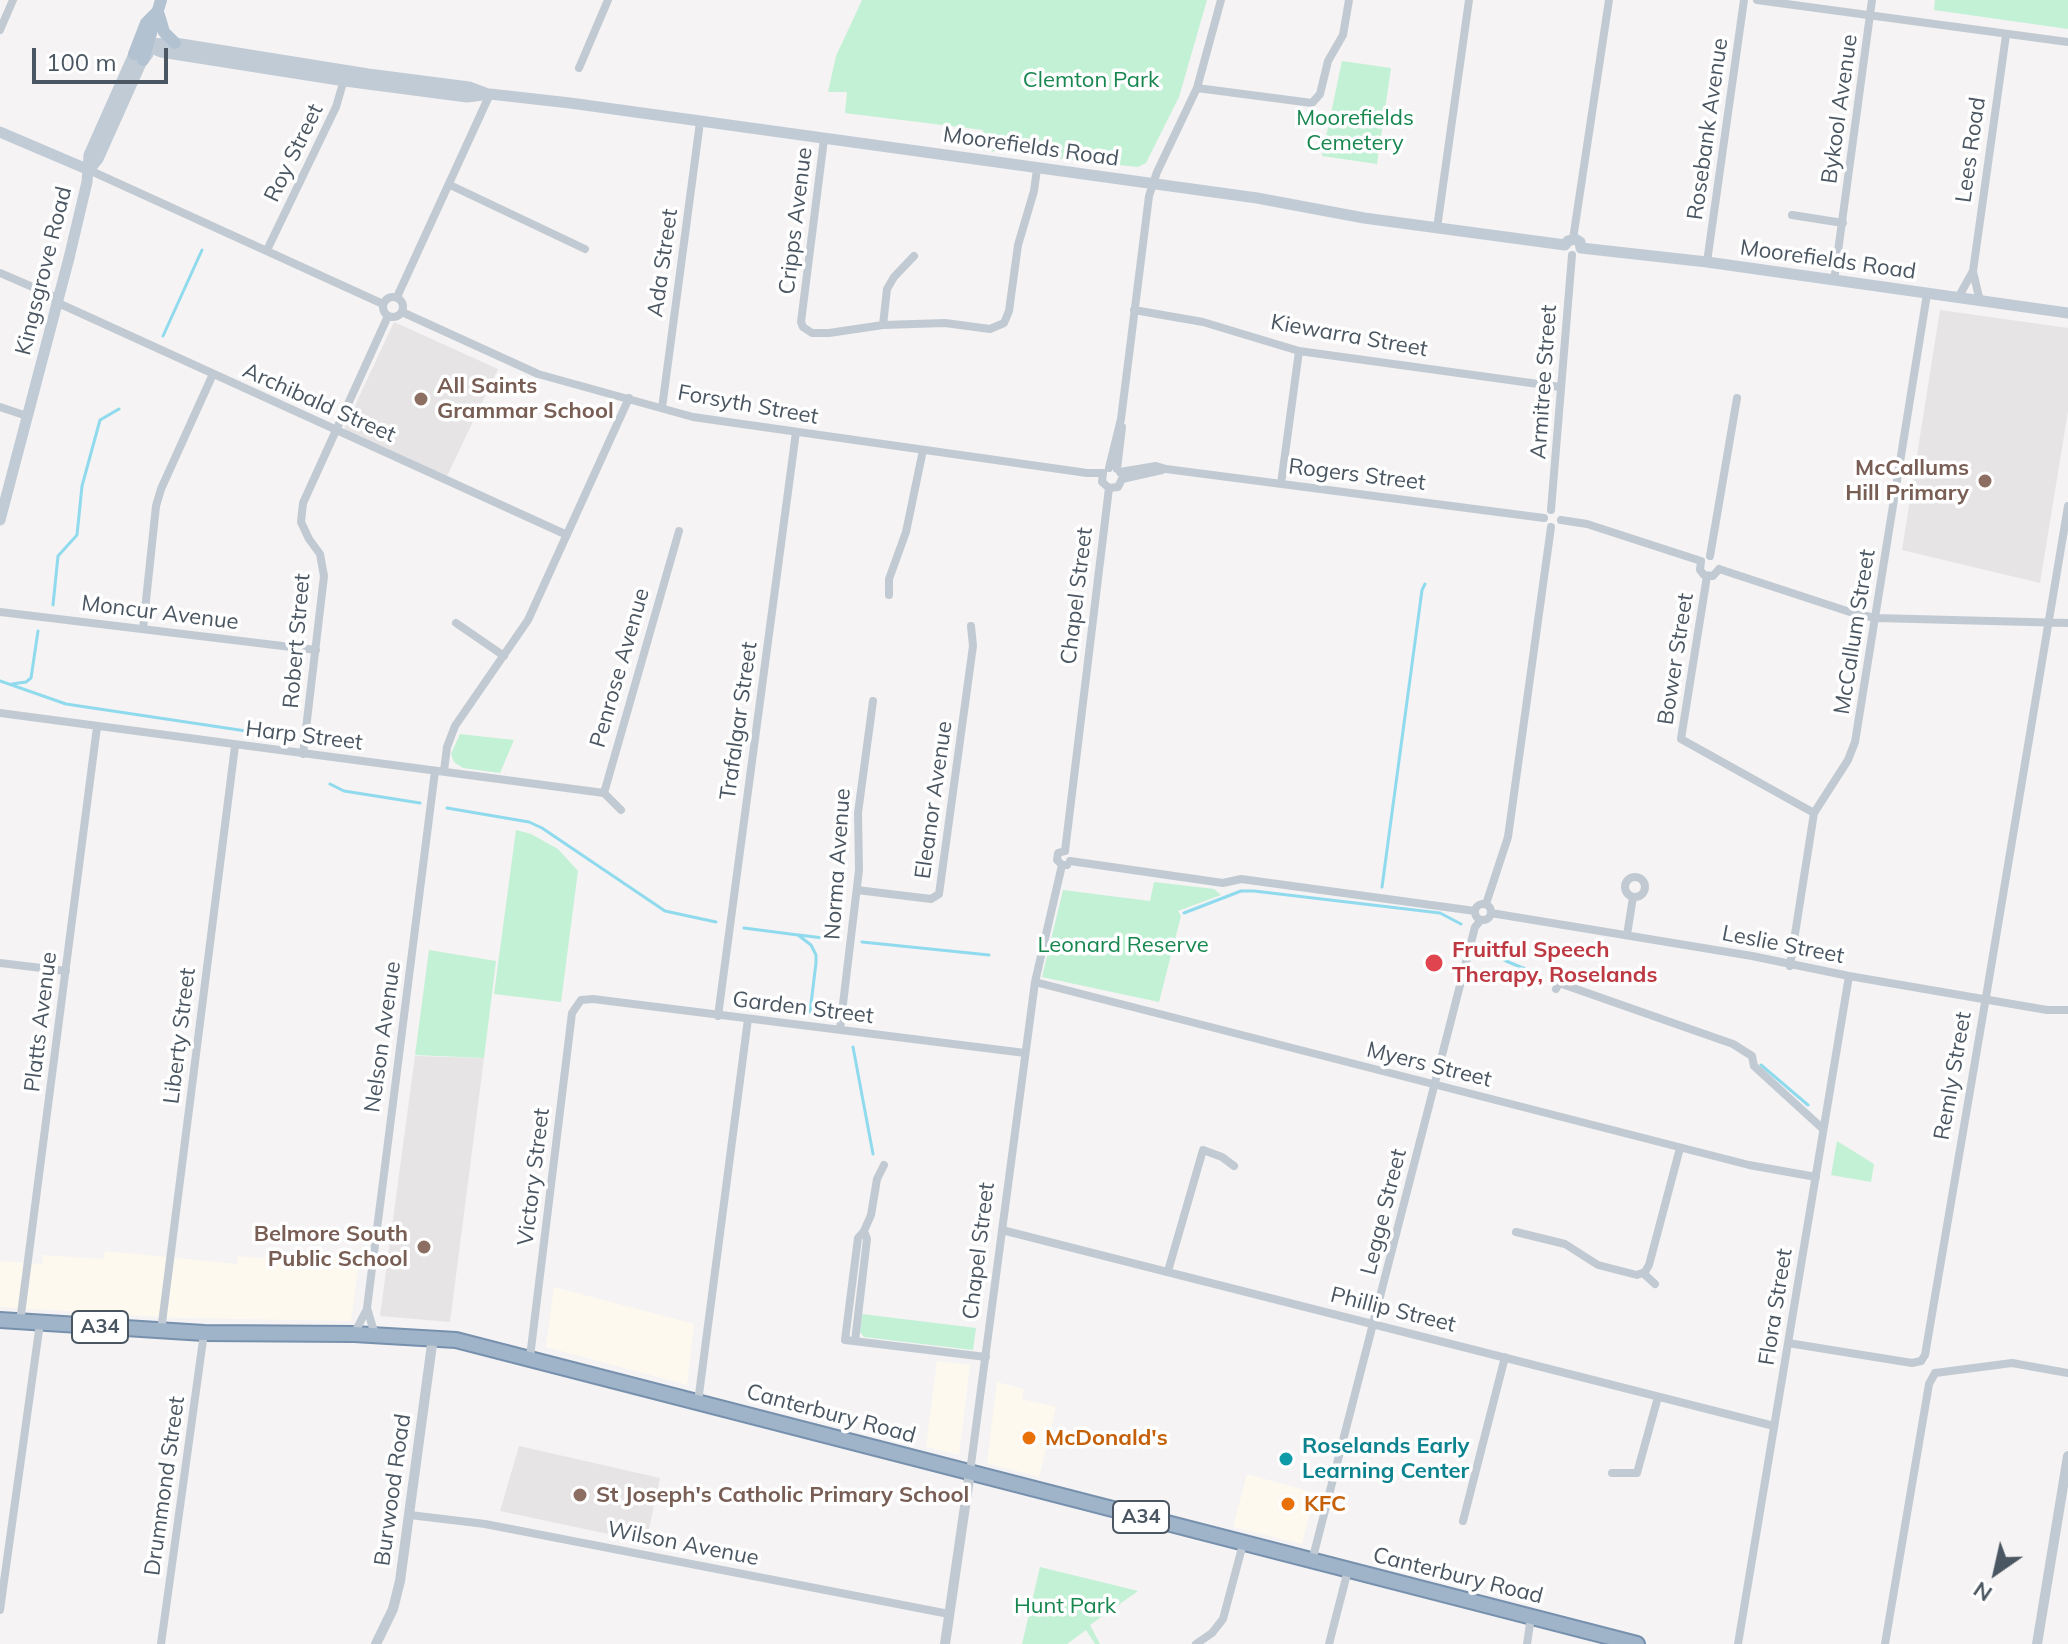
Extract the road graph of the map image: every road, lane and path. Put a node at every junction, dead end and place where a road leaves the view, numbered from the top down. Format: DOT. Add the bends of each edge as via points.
graph roads {
  1 [pos="13,0"];
  2 [pos="608,0"];
  3 [pos="1221,0"];
  4 [pos="1349,0"];
  5 [pos="1469,0"];
  6 [pos="1609,0"];
  7 [pos="1744,0"];
  8 [pos="1757,0"];
  9 [pos="1872,0"];
  10 [pos="158,7"];
  11 [pos="1870,16"];
  12 [pos="0,30"];
  13 [pos="2006,35"];
  14 [pos="2068,42"];
  15 [pos="175,43"];
  16 [pos="149,44"];
  17 [pos="138,57"];
  18 [pos="579,68"];
  19 [pos="346,75"];
  20 [pos="1197,88"];
  21 [pos="490,94"];
  22 [pos="700,122"];
  23 [pos="0,132"];
  24 [pos="824,139"];
  25 [pos="1037,169"];
  26 [pos="89,170"];
  27 [pos="450,185"];
  28 [pos="1152,185"];
  29 [pos="1792,215"];
  30 [pos="1843,223"];
  31 [pos="1437,228"];
  32 [pos="1573,247"];
  33 [pos="585,249"];
  34 [pos="267,250"];
  35 [pos="914,256"];
  36 [pos="1707,262"];
  37 [pos="1973,271"];
  38 [pos="0,273"];
  39 [pos="1834,281"];
  40 [pos="1927,294"];
  41 [pos="397,297"];
  42 [pos="1958,298"];
  43 [pos="1980,301"];
  44 [pos="58,303"];
  45 [pos="383,304"];
  46 [pos="1134,310"];
  47 [pos="402,312"];
  48 [pos="2068,313"];
  49 [pos="388,316"];
  50 [pos="883,325"];
  51 [pos="1299,351"];
  52 [pos="213,374"];
  53 [pos="1560,387"];
  54 [pos="629,398"];
  55 [pos="1737,398"];
  56 [pos="0,407"];
  57 [pos="662,408"];
  58 [pos="27,416"];
  59 [pos="1121,419"];
  60 [pos="337,431"];
  61 [pos="796,432"];
  62 [pos="1122,444"];
  63 [pos="923,450"];
  64 [pos="1142,467"];
  65 [pos="1166,469"];
  66 [pos="1114,472"];
  67 [pos="1281,484"];
  68 [pos="1109,488"];
  69 [pos="2068,506"];
  70 [pos="1551,510"];
  71 [pos="1544,518"];
  72 [pos="0,520"];
  73 [pos="1561,520"];
  74 [pos="1551,527"];
  75 [pos="679,531"];
  76 [pos="567,535"];
  77 [pos="1710,556"];
  78 [pos="1701,561"];
  79 [pos="1719,569"];
  80 [pos="1707,576"];
  81 [pos="889,595"];
  82 [pos="0,612"];
  83 [pos="1876,618"];
  84 [pos="2049,622"];
  85 [pos="456,623"];
  86 [pos="2068,623"];
  87 [pos="971,626"];
  88 [pos="143,629"];
  89 [pos="316,650"];
  90 [pos="504,656"];
  91 [pos="873,701"];
  92 [pos="0,713"];
  93 [pos="97,727"];
  94 [pos="235,746"];
  95 [pos="303,754"];
  96 [pos="440,771"];
  97 [pos="604,793"];
  98 [pos="621,810"];
  99 [pos="1814,813"];
  100 [pos="1066,863"];
  101 [pos="857,890"];
  102 [pos="1633,897"];
  103 [pos="1488,908"];
  104 [pos="1475,911"];
  105 [pos="1481,920"];
  106 [pos="1627,935"];
  107 [pos="0,963"];
  108 [pos="1790,966"];
  109 [pos="66,971"];
  110 [pos="1849,976"];
  111 [pos="1035,982"];
  112 [pos="1556,989"];
  113 [pos="1985,999"];
  114 [pos="577,1003"];
  115 [pos="2068,1010"];
  116 [pos="718,1016"];
  117 [pos="748,1019"];
  118 [pos="840,1029"];
  119 [pos="1025,1053"];
  120 [pos="1435,1085"];
  121 [pos="1823,1129"];
  122 [pos="1680,1148"];
  123 [pos="884,1165"];
  124 [pos="1234,1166"];
  125 [pos="1816,1177"];
  126 [pos="1002,1230"];
  127 [pos="1516,1232"];
  128 [pos="1168,1271"];
  129 [pos="1643,1273"];
  130 [pos="1655,1284"];
  131 [pos="367,1308"];
  132 [pos="0,1320"];
  133 [pos="20,1322"];
  134 [pos="40,1323"];
  135 [pos="1373,1324"];
  136 [pos="161,1331"];
  137 [pos="204,1333"];
  138 [pos="354,1334"];
  139 [pos="375,1335"];
  140 [pos="433,1337"];
  141 [pos="1788,1343"];
  142 [pos="530,1357"];
  143 [pos="986,1357"];
  144 [pos="1505,1357"];
  145 [pos="1921,1361"];
  146 [pos="1935,1373"];
  147 [pos="2068,1373"];
  148 [pos="1658,1397"];
  149 [pos="698,1402"];
  150 [pos="1774,1426"];
  151 [pos="2068,1456"];
  152 [pos="970,1472"];
  153 [pos="1612,1473"];
  154 [pos="410,1515"];
  155 [pos="1463,1521"];
  156 [pos="1243,1544"];
  157 [pos="1312,1561"];
  158 [pos="1348,1570"];
  159 [pos="0,1610"];
  160 [pos="949,1614"];
  161 [pos="1531,1617"];
  162 [pos="161,1644"];
  163 [pos="376,1644"];
  164 [pos="945,1644"];
  165 [pos="1196,1644"];
  166 [pos="1329,1644"];
  167 [pos="1527,1644"];
  168 [pos="1637,1644"];
  169 [pos="1737,1644"];
  170 [pos="1885,1644"];
  171 [pos="2037,1644"];
  1 -- 12 [label="street"];
  2 -- 18 [label="street"];
  3 -- 20 [label="street"];
  4 -- 20 [label="street" via="1343,35 1312,103"];
  5 -- 31 [label="street"];
  6 -- 32 [label="street, Armitree Street"];
  7 -- 36 [label="street, Rosebank Avenue"];
  8 -- 11 [label="street"];
  9 -- 11 [label="street, Bykool Avenue"];
  10 -- 15 [label="main road" via="164,32"];
  10 -- 16 [label="main road, Kingsgrove Road"];
  11 -- 13 [label="street"];
  11 -- 30 [label="street, Bykool Avenue"];
  13 -- 14 [label="street"];
  13 -- 37 [label="street, Lees Road"];
  15 -- 16 [label="main road, Moorefields Road"];
  15 -- 19 [label="main road, Moorefields Road"];
  16 -- 17 [label="main road, Kingsgrove Road"];
  16 -- 17 [label="main road" via="150,53"];
  16 -- 19 [label="main road, Moorefields Road"];
  17 -- 26 [label="main road, Kingsgrove Road" via="89,155"];
  19 -- 21 [label="main road, Moorefields Road" via="469,87"];
  19 -- 34 [label="street, Roy Street" via="336,107"];
  20 -- 28 [label="street"];
  21 -- 22 [label="main road, Moorefields Road"];
  21 -- 27 [label="street"];
  22 -- 24 [label="main road, Moorefields Road"];
  22 -- 57 [label="street, Ada Street"];
  23 -- 26 [label="main road"];
  24 -- 25 [label="main road, Moorefields Road"];
  24 -- 50 [label="street, Cripps Avenue" via="802,324 821,334"];
  25 -- 28 [label="main road, Moorefields Road"];
  25 -- 50 [label="street, Cripps Avenue" via="1004,323 990,329 955,323"];
  26 -- 34 [label="street"];
  26 -- 44 [label="main road, Kingsgrove Road"];
  27 -- 33 [label="street"];
  27 -- 41 [label="street"];
  28 -- 31 [label="main road, Moorefields Road"];
  28 -- 46 [label="street"];
  29 -- 30 [label="street"];
  30 -- 39 [label="street, Bykool Avenue"];
  31 -- 32 [label="main road, Moorefields Road"];
  32 -- 36 [label="main road, Moorefields Road"];
  32 -- 53 [label="street, Armitree Street"];
  34 -- 45 [label="street"];
  35 -- 50 [label="street" via="887,289"];
  36 -- 39 [label="main road, Moorefields Road"];
  37 -- 42 [label="street, Lees Road"];
  37 -- 43 [label="street, Lees Road"];
  38 -- 44 [label="street, Archibald Street"];
  39 -- 40 [label="main road, Moorefields Road"];
  40 -- 42 [label="main road, Moorefields Road"];
  40 -- 83 [label="street, McCallum Street"];
  41 -- 45 [label="street"];
  41 -- 47 [label="street"];
  42 -- 43 [label="main road, Moorefields Road"];
  43 -- 48 [label="main road, Moorefields Road"];
  44 -- 52 [label="street, Archibald Street"];
  44 -- 58 [label="main road, Kingsgrove Road"];
  45 -- 49 [label="street"];
  46 -- 51 [label="street, Kiewarra Street" via="1203,322"];
  46 -- 59 [label="street"];
  47 -- 49 [label="street"];
  47 -- 54 [label="street, Forsyth Street" via="538,374"];
  49 -- 60 [label="street, Robert Street"];
  51 -- 53 [label="street, Kiewarra Street"];
  51 -- 67 [label="street"];
  52 -- 60 [label="street, Archibald Street"];
  52 -- 88 [label="street" via="156,506"];
  53 -- 70 [label="street, Armitree Street"];
  54 -- 57 [label="street, Forsyth Street"];
  54 -- 76 [label="street, Nelson Avenue"];
  55 -- 77 [label="street"];
  56 -- 58 [label="street"];
  57 -- 61 [label="street, Forsyth Street"];
  58 -- 72 [label="main road, Kingsgrove Road"];
  59 -- 62 [label="street"];
  59 -- 66 [label="street"];
  60 -- 76 [label="street, Archibald Street"];
  60 -- 89 [label="street, Robert Street" via="303,503 301,522 320,554 324,576"];
  61 -- 63 [label="street, Forsyth Street"];
  61 -- 116 [label="street, Trafalgar Street"];
  62 -- 64 [label="street" via="1124,460"];
  62 -- 66 [label="street"];
  63 -- 66 [label="street, Forsyth Street"];
  63 -- 81 [label="street"];
  64 -- 65 [label="street, Rogers Street"];
  64 -- 66 [label="street, Rogers Street"];
  65 -- 66 [label="street, Rogers Street"];
  65 -- 67 [label="street, Rogers Street"];
  66 -- 68 [label="street" via="1118,487"];
  66 -- 68 [label="street" via="1102,482"];
  67 -- 71 [label="street, Rogers Street"];
  68 -- 100 [label="street, Chapel Street" via="1065,851 1056,858"];
  69 -- 84 [label="street, Remly Street"];
  70 -- 71 [label="street"];
  70 -- 73 [label="street"];
  71 -- 74 [label="street"];
  73 -- 74 [label="street"];
  73 -- 78 [label="street"];
  74 -- 103 [label="street" via="1508,837"];
  75 -- 97 [label="street, Penrose Avenue"];
  76 -- 90 [label="street, Nelson Avenue" via="528,620"];
  77 -- 78 [label="street"];
  77 -- 79 [label="street"];
  78 -- 80 [label="street" via="1700,570"];
  79 -- 80 [label="street"];
  79 -- 83 [label="street"];
  80 -- 99 [label="street, Bower Street" via="1681,739"];
  82 -- 88 [label="street, Moncur Avenue"];
  83 -- 84 [label="street"];
  83 -- 99 [label="street, McCallum Street" via="1853,747"];
  84 -- 86 [label="street"];
  84 -- 113 [label="street, Remly Street"];
  85 -- 90 [label="street"];
  87 -- 101 [label="street, Eleanor Avenue" via="973,646 939,894 931,899"];
  88 -- 89 [label="street, Moncur Avenue"];
  89 -- 95 [label="street, Robert Street"];
  90 -- 96 [label="street, Nelson Avenue" via="455,726"];
  91 -- 101 [label="street, Norma Avenue" via="858,813"];
  92 -- 93 [label="street, Harp Street"];
  93 -- 94 [label="street, Harp Street"];
  93 -- 109 [label="street, Platts Avenue"];
  94 -- 95 [label="street, Harp Street"];
  94 -- 136 [label="street, Liberty Street"];
  95 -- 96 [label="street, Harp Street"];
  96 -- 97 [label="street, Harp Street"];
  96 -- 131 [label="street, Nelson Avenue"];
  97 -- 98 [label="street"];
  99 -- 108 [label="street, McCallum Street"];
  100 -- 104 [label="street" via="1223,883 1241,879"];
  100 -- 111 [label="street, Chapel Street"];
  101 -- 118 [label="street, Norma Avenue"];
  102 -- 106 [label="street"];
  103 -- 104 [label="street" via="1480,905"];
  103 -- 105 [label="street" via="1488,919"];
  103 -- 106 [label="street, Leslie Street"];
  104 -- 105 [label="street"];
  105 -- 120 [label="street, Legge Street"];
  106 -- 108 [label="street, Leslie Street"];
  107 -- 109 [label="street"];
  108 -- 110 [label="street, Leslie Street"];
  109 -- 133 [label="street, Platts Avenue"];
  110 -- 113 [label="street, Leslie Street"];
  110 -- 121 [label="street, Flora Street"];
  111 -- 119 [label="street, Chapel Street"];
  111 -- 120 [label="street, Myers Street"];
  112 -- 121 [label="street" via="1559,983 1733,1044 1752,1056 1754,1066"];
  113 -- 115 [label="street, Leslie Street"];
  113 -- 145 [label="street, Remly Street"];
  114 -- 116 [label="street, Garden Street" via="593,999"];
  114 -- 142 [label="street, Victory Street"];
  116 -- 117 [label="street, Garden Street"];
  117 -- 118 [label="street, Garden Street"];
  117 -- 149 [label="street"];
  118 -- 119 [label="street, Garden Street"];
  119 -- 126 [label="street, Chapel Street"];
  120 -- 122 [label="street, Myers Street"];
  120 -- 135 [label="street, Legge Street"];
  121 -- 125 [label="street, Flora Street"];
  122 -- 125 [label="street, Myers Street"];
  122 -- 129 [label="street"];
  123 -- 143 [label="street" via="864,1231 850,1341"];
  124 -- 128 [label="street" via="1203,1150"];
  125 -- 141 [label="street, Flora Street"];
  126 -- 128 [label="street, Phillip Street"];
  126 -- 143 [label="street, Chapel Street"];
  127 -- 129 [label="street" via="1565,1244 1598,1265"];
  128 -- 135 [label="street, Phillip Street"];
  129 -- 130 [label="street"];
  131 -- 138 [label="street, Nelson Avenue"];
  131 -- 139 [label="street, Nelson Avenue"];
  132 -- 133 [label="highway, Canterbury Road / A34"];
  133 -- 134 [label="highway, Canterbury Road / A34"];
  134 -- 136 [label="highway, Canterbury Road / A34"];
  134 -- 159 [label="street"];
  135 -- 144 [label="street, Phillip Street"];
  135 -- 157 [label="street, Legge Street"];
  136 -- 137 [label="highway, Canterbury Road / A34"];
  137 -- 138 [label="highway, Canterbury Road / A34"];
  137 -- 162 [label="street, Drummond Street"];
  138 -- 139 [label="highway, Canterbury Road / A34"];
  139 -- 140 [label="highway, Canterbury Road / A34"];
  140 -- 142 [label="highway, Canterbury Road / A34"];
  140 -- 154 [label="street, Burwood Road"];
  141 -- 145 [label="street"];
  141 -- 150 [label="street, Flora Street"];
  142 -- 149 [label="highway, Canterbury Road / A34"];
  143 -- 152 [label="street, Chapel Street"];
  144 -- 148 [label="street, Phillip Street"];
  144 -- 155 [label="street"];
  145 -- 146 [label="street"];
  146 -- 147 [label="street" via="2012,1363"];
  146 -- 170 [label="street"];
  148 -- 150 [label="street, Phillip Street"];
  148 -- 153 [label="street" via="1637,1473"];
  149 -- 152 [label="highway, Canterbury Road / A34"];
  150 -- 169 [label="street, Flora Street"];
  151 -- 171 [label="street"];
  152 -- 156 [label="highway, Canterbury Road / A34"];
  152 -- 160 [label="street, Chapel Street"];
  154 -- 160 [label="street, Wilson Avenue" via="485,1524"];
  154 -- 163 [label="street, Burwood Road" via="397,1596"];
  156 -- 157 [label="highway, Canterbury Road / A34"];
  156 -- 165 [label="street" via="1223,1619"];
  157 -- 158 [label="highway, Canterbury Road / A34"];
  158 -- 161 [label="highway, Canterbury Road / A34"];
  158 -- 166 [label="street"];
  160 -- 164 [label="street, Chapel Street"];
  161 -- 167 [label="street"];
  161 -- 168 [label="highway, Canterbury Road / A34"];
}
